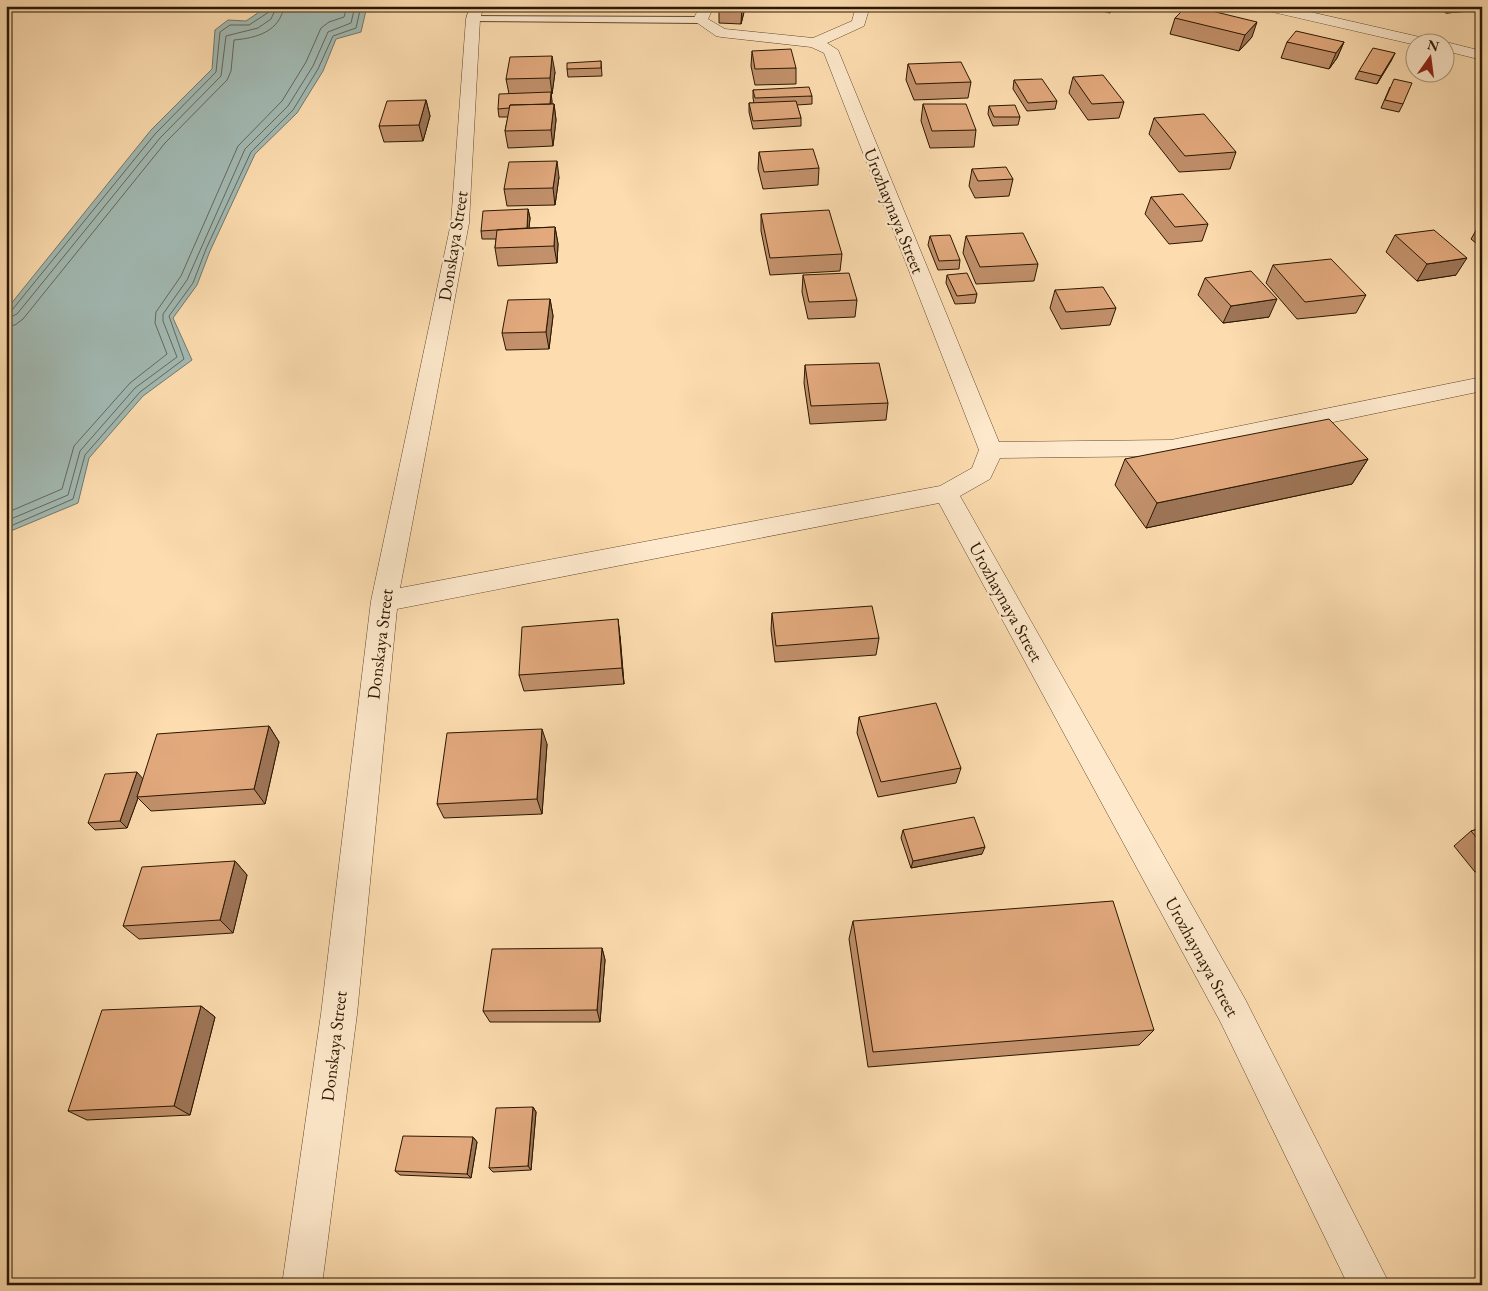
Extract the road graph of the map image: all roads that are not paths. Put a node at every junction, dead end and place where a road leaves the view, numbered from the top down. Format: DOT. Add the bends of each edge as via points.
graph roads {
  1 [pos="863,6"];
  2 [pos="1264,6"];
  3 [pos="475,13"];
  4 [pos="704,13"];
  5 [pos="1406,38"];
  6 [pos="815,43"];
  7 [pos="1456,50"];
  8 [pos="1482,56"];
  9 [pos="1482,384"];
  10 [pos="991,450"];
  11 [pos="946,493"];
  12 [pos="384,601"];
  13 [pos="302,1285"];
  14 [pos="1370,1285"];
  1 -- 6 [label="street" via="859,23"];
  2 -- 5 [label="street"];
  3 -- 4 [label="lane"];
  3 -- 12 [label="street, Donskaya Street" via="460,223"];
  4 -- 6 [label="street, Urozhaynaya Street" via="721,33"];
  6 -- 10 [label="street, Urozhaynaya Street" via="830,50"];
  7 -- 8 [label="street"];
  9 -- 10 [label="street" via="1171,448"];
  10 -- 11 [label="street" via="982,474"];
  11 -- 12 [label="street"];
  11 -- 14 [label="street, Urozhaynaya Street" via="1233,1011"];
  12 -- 13 [label="street, Donskaya Street" via="339,1014"];
}
